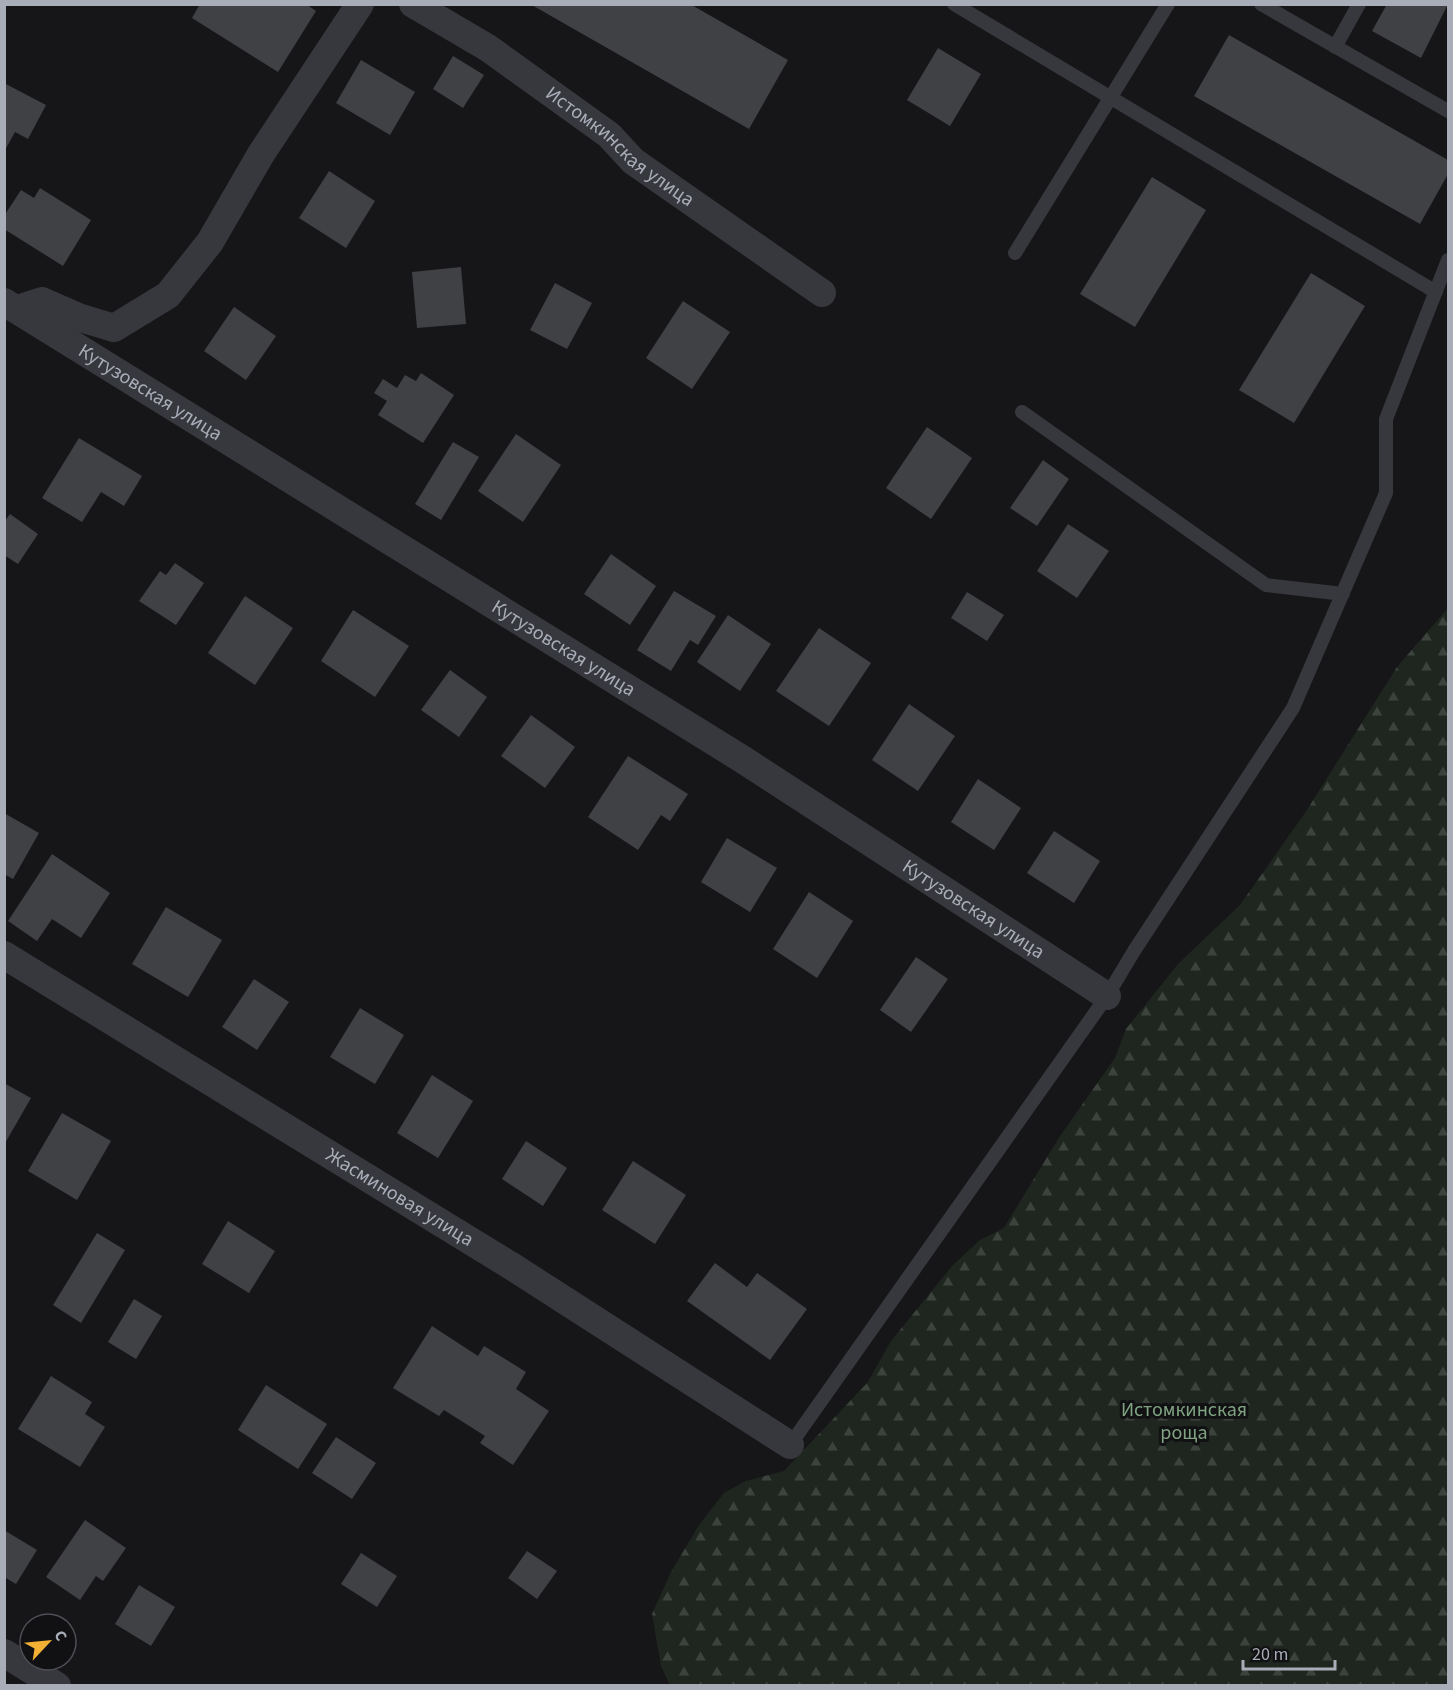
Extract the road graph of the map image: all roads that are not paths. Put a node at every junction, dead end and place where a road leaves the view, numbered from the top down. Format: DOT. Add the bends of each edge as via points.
graph roads {
  1 [pos="360,4"];
  2 [pos="413,4"];
  3 [pos="954,4"];
  4 [pos="1168,4"];
  5 [pos="1261,4"];
  6 [pos="1359,4"];
  7 [pos="1335,47"];
  8 [pos="1112,99"];
  9 [pos="1449,111"];
  10 [pos="1015,253"];
  11 [pos="1449,260"];
  12 [pos="1436,292"];
  13 [pos="822,293"];
  14 [pos="11,306"];
  15 [pos="1022,412"];
  16 [pos="1343,594"];
  17 [pos="4,955"];
  18 [pos="1107,996"];
  19 [pos="790,1445"];
  20 [pos="4,1653"];
  21 [pos="57,1686"];
  1 -- 14 [label="street" via="261,154 210,242 168,295 114,328 42,301"];
  2 -- 13 [label="street, Истомкинская улица" via="488,48 609,135 633,161"];
  3 -- 8 [label="lane"];
  4 -- 8 [label="lane"];
  5 -- 7 [label="lane"];
  6 -- 7 [label="lane"];
  7 -- 9 [label="lane"];
  8 -- 10 [label="lane"];
  8 -- 12 [label="lane"];
  11 -- 12 [label="lane"];
  12 -- 16 [label="lane" via="1386,419 1386,494"];
  14 -- 18 [label="street, Кутузовская улица" via="742,759"];
  15 -- 16 [label="lane" via="1266,585"];
  16 -- 18 [label="lane" via="1293,708"];
  17 -- 19 [label="street, Жасминовая улица" via="513,1267"];
  18 -- 19 [label="lane"];
  20 -- 21 [label="street"];
}
